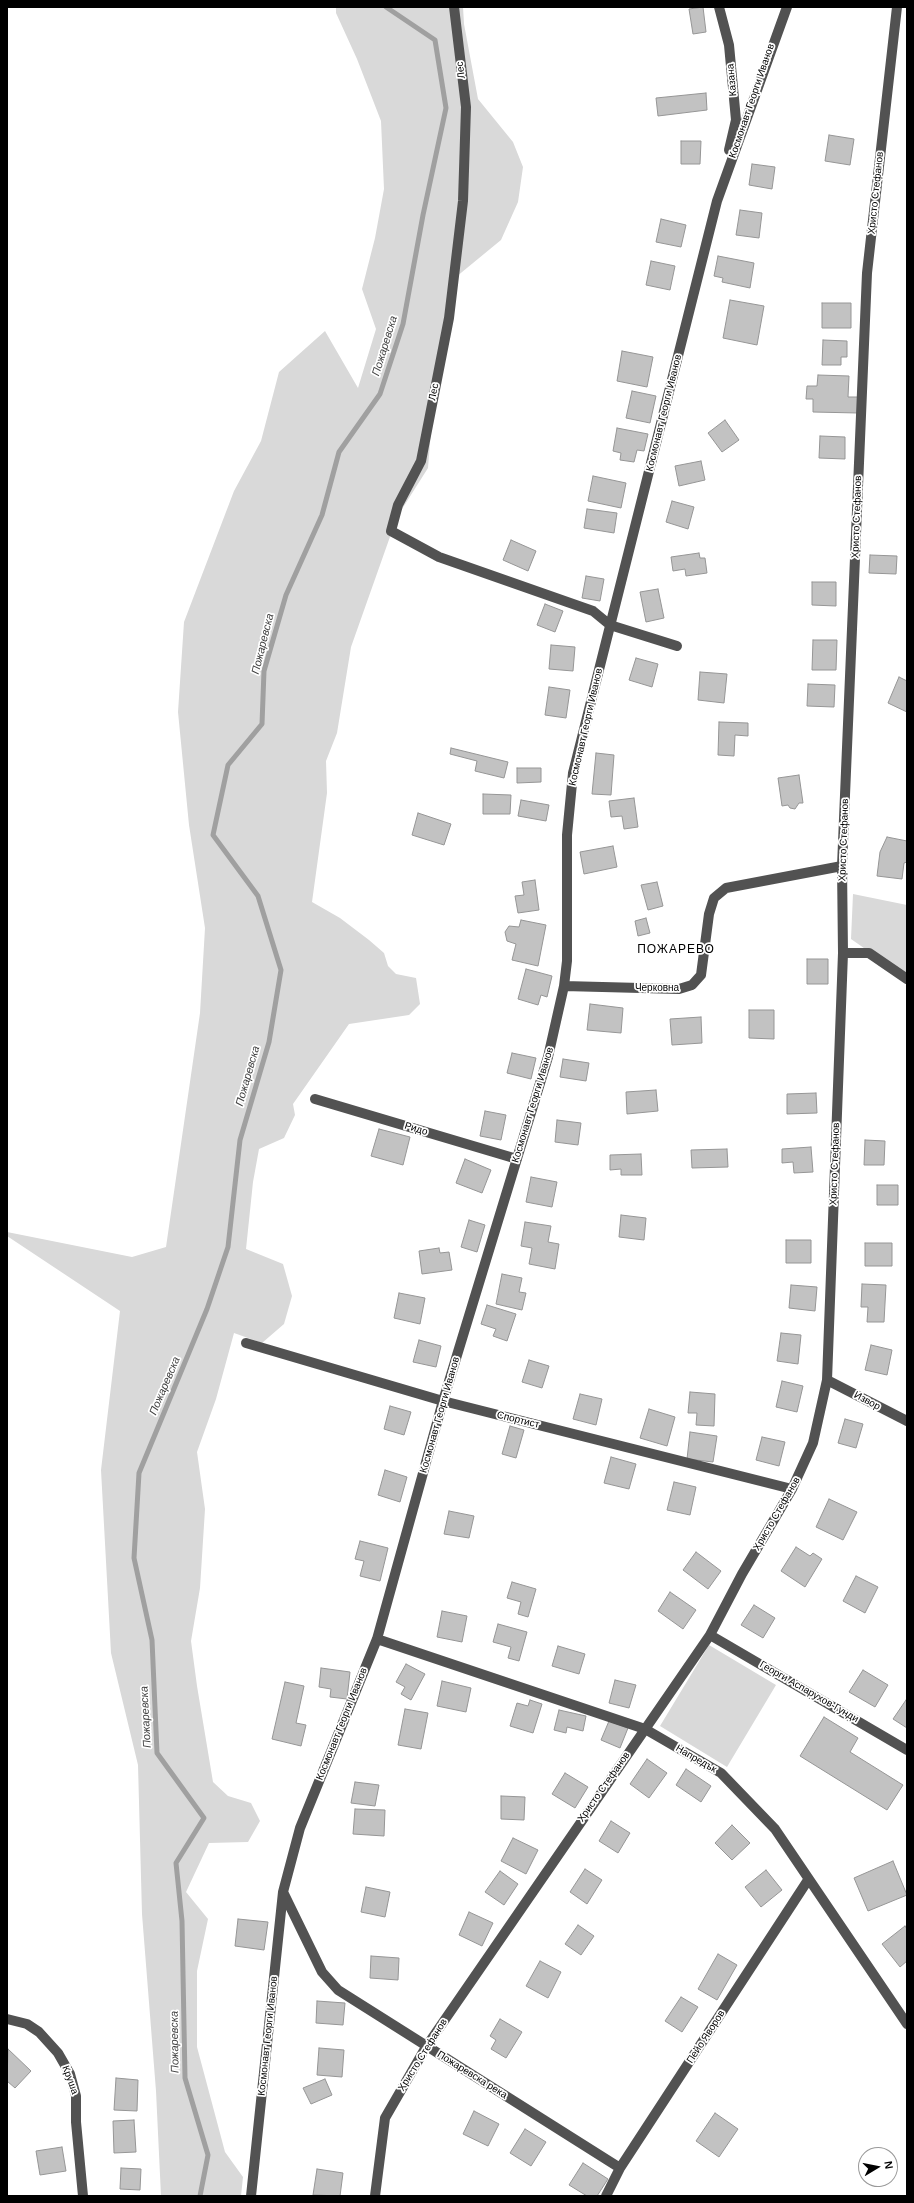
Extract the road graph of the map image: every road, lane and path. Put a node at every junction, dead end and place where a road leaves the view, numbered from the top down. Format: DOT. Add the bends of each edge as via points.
graph roads {
  1 [pos="454,7"];
  2 [pos="719,7"];
  3 [pos="787,7"];
  4 [pos="897,7"];
  5 [pos="717,201"];
  6 [pos="610,625"];
  7 [pos="677,646"];
  8 [pos="842,866"];
  9 [pos="843,953"];
  10 [pos="907,979"];
  11 [pos="564,986"];
  12 [pos="315,1099"];
  13 [pos="517,1159"];
  14 [pos="246,1343"];
  15 [pos="827,1380"];
  16 [pos="443,1401"];
  17 [pos="907,1421"];
  18 [pos="792,1489"];
  19 [pos="710,1635"];
  20 [pos="376,1638"];
  21 [pos="645,1729"];
  22 [pos="907,1750"];
  23 [pos="808,1880"];
  24 [pos="283,1892"];
  25 [pos="7,2019"];
  26 [pos="907,2024"];
  27 [pos="426,2047"];
  28 [pos="620,2168"];
  29 [pos="84,2196"];
  30 [pos="251,2196"];
  31 [pos="375,2196"];
  32 [pos="606,2196"];
  1 -- 6 [label="street, Лес" via="466,107 463,200 449,318 421,461 398,505 391,531 439,557 593,611"];
  2 -- 5 [label="street, Казана" via="729,45 736,120"];
  3 -- 5 [label="street, Космонавт Георги Иванов"];
  4 -- 8 [label="street, Христо Стефанов" via="867,273"];
  5 -- 6 [label="street, Космонавт Георги Иванов"];
  6 -- 7 [label="street"];
  6 -- 11 [label="street, Космонавт Георги Иванов" via="573,773 567,835 567,961"];
  8 -- 9 [label="street, Христо Стефанов"];
  8 -- 11 [label="street, Черковна" via="726,888 714,898 701,975 692,985 679,989"];
  9 -- 10 [label="street" via="869,953"];
  9 -- 15 [label="street, Христо Стефанов"];
  11 -- 13 [label="street, Космонавт Георги Иванов" via="548,1057"];
  12 -- 13 [label="street, Ридо"];
  13 -- 16 [label="street, Космонавт Георги Иванов"];
  14 -- 16 [label="street, Спортист"];
  15 -- 17 [label="street, Извор"];
  15 -- 18 [label="street, Христо Стефанов" via="813,1443"];
  16 -- 18 [label="street, Спортист"];
  16 -- 20 [label="street, Космонавт Георги Иванов"];
  18 -- 19 [label="street, Христо Стефанов"];
  19 -- 21 [label="street, Христо Стефанов"];
  19 -- 22 [label="street, Георги Аспарухов-Гунди"];
  20 -- 21 [label="street, Напредък"];
  20 -- 24 [label="street, Космонавт Георги Иванов" via="300,1828"];
  21 -- 23 [label="street, Напредък" via="721,1774 775,1829"];
  21 -- 27 [label="street, Христо Стефанов"];
  23 -- 26 [label="street, Напредък"];
  23 -- 28 [label="street, Пейо Яворов"];
  24 -- 27 [label="street, Пожаревска река" via="322,1972 338,1990"];
  24 -- 30 [label="street, Космонавт Георги Иванов"];
  25 -- 29 [label="street, Круша" via="27,2024 38,2032 58,2053 70,2074 76,2096 76,2122"];
  27 -- 28 [label="street, Пожаревска река"];
  27 -- 31 [label="street, Христо Стефанов" via="385,2118"];
  28 -- 32 [label="street, Пейо Яворов"];
}
